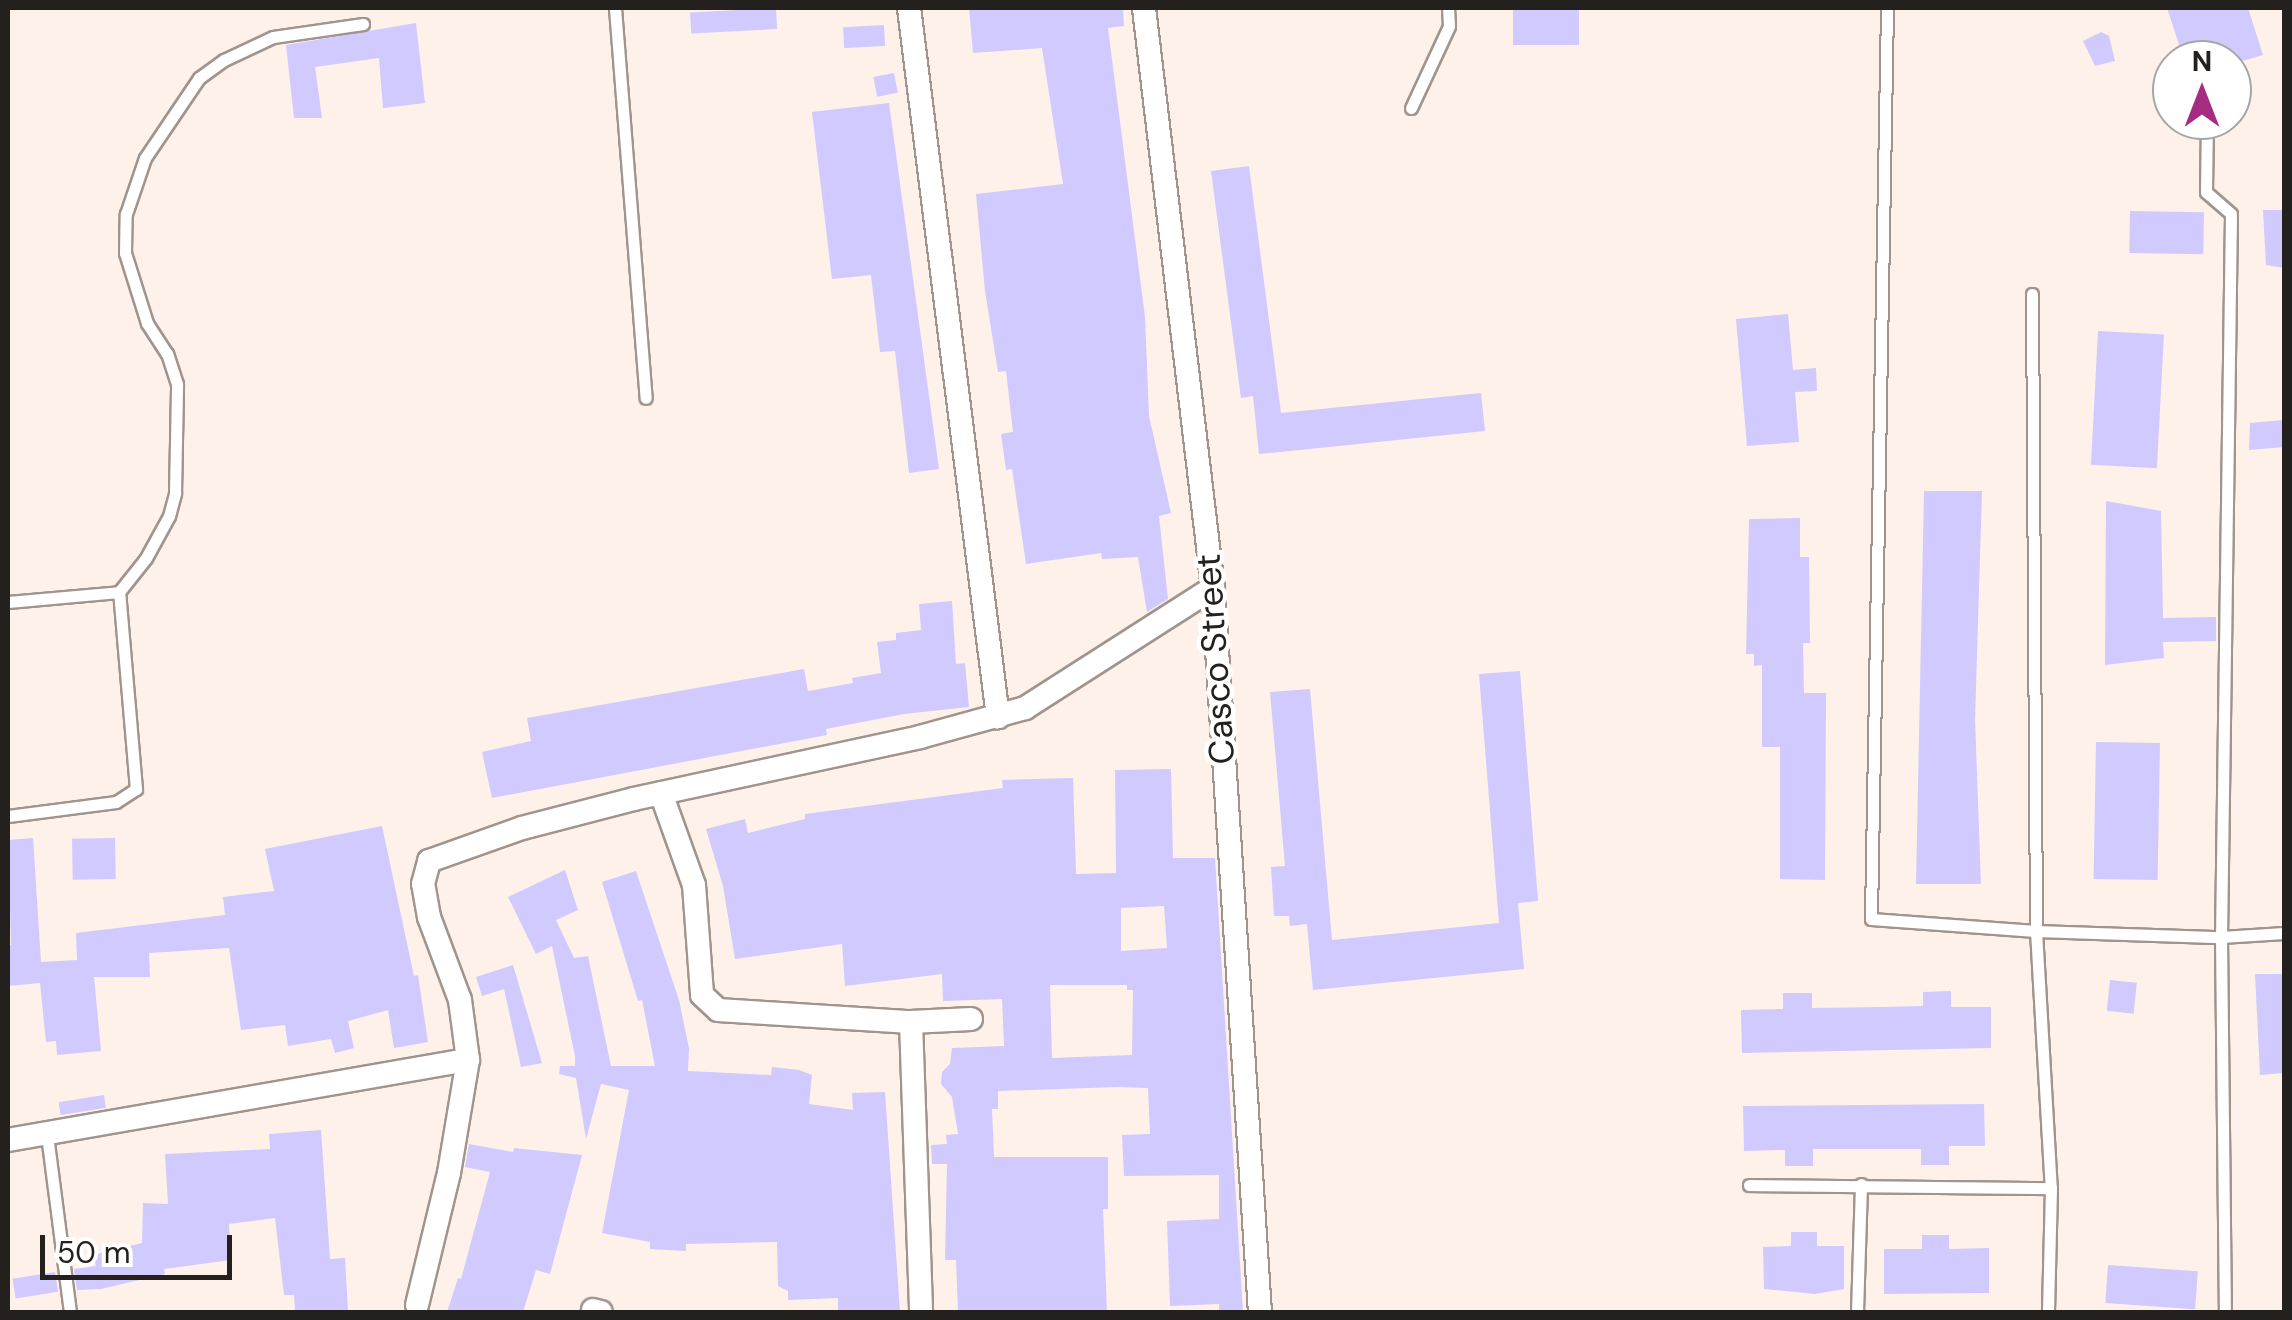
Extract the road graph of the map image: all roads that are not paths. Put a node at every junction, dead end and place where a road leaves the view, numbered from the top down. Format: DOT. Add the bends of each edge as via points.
graph roads {
  1 [pos="615,8"];
  2 [pos="908,8"];
  3 [pos="1144,8"];
  4 [pos="1448,8"];
  5 [pos="1886,8"];
  6 [pos="364,24"];
  7 [pos="1410,108"];
  8 [pos="2207,140"];
  9 [pos="2032,294"];
  10 [pos="646,398"];
  11 [pos="1213,588"];
  12 [pos="120,592"];
  13 [pos="8,602"];
  14 [pos="998,717"];
  15 [pos="661,793"];
  16 [pos="8,816"];
  17 [pos="2036,931"];
  18 [pos="2284,933"];
  19 [pos="2222,937"];
  20 [pos="971,1019"];
  21 [pos="911,1022"];
  22 [pos="468,1060"];
  23 [pos="47,1135"];
  24 [pos="8,1140"];
  25 [pos="1861,1184"];
  26 [pos="1750,1185"];
  27 [pos="2051,1188"];
  28 [pos="417,1305"];
  29 [pos="70,1312"];
  30 [pos="921,1312"];
  31 [pos="1260,1312"];
  32 [pos="1857,1312"];
  33 [pos="2048,1312"];
  34 [pos="2225,1312"];
  1 -- 10 [label="lane"];
  2 -- 14 [label="street"];
  3 -- 11 [label="street, Casco Street"];
  4 -- 7 [label="lane" via="1448,26"];
  5 -- 17 [label="lane" via="1870,919"];
  6 -- 12 [label="lane" via="273,37 224,60 200,78 145,158 126,214 125,253 147,323 168,354 177,384 175,493 146,558"];
  8 -- 19 [label="lane" via="2206,192 2231,214"];
  9 -- 17 [label="lane"];
  11 -- 14 [label="street" via="1024,708"];
  11 -- 31 [label="street, Casco Street"];
  12 -- 13 [label="lane"];
  12 -- 16 [label="lane" via="136,789 116,802"];
  14 -- 15 [label="street"];
  15 -- 21 [label="street" via="694,886 702,995 718,1010"];
  15 -- 22 [label="street" via="522,828 429,861 423,884 429,917 460,1000"];
  17 -- 19 [label="lane"];
  17 -- 27 [label="lane"];
  18 -- 19 [label="lane"];
  19 -- 34 [label="lane"];
  20 -- 21 [label="street"];
  21 -- 30 [label="street"];
  22 -- 23 [label="street"];
  22 -- 28 [label="street"];
  23 -- 24 [label="street"];
  23 -- 29 [label="lane"];
  25 -- 26 [label="lane"];
  25 -- 27 [label="lane"];
  25 -- 32 [label="lane"];
  27 -- 33 [label="lane"];
}
